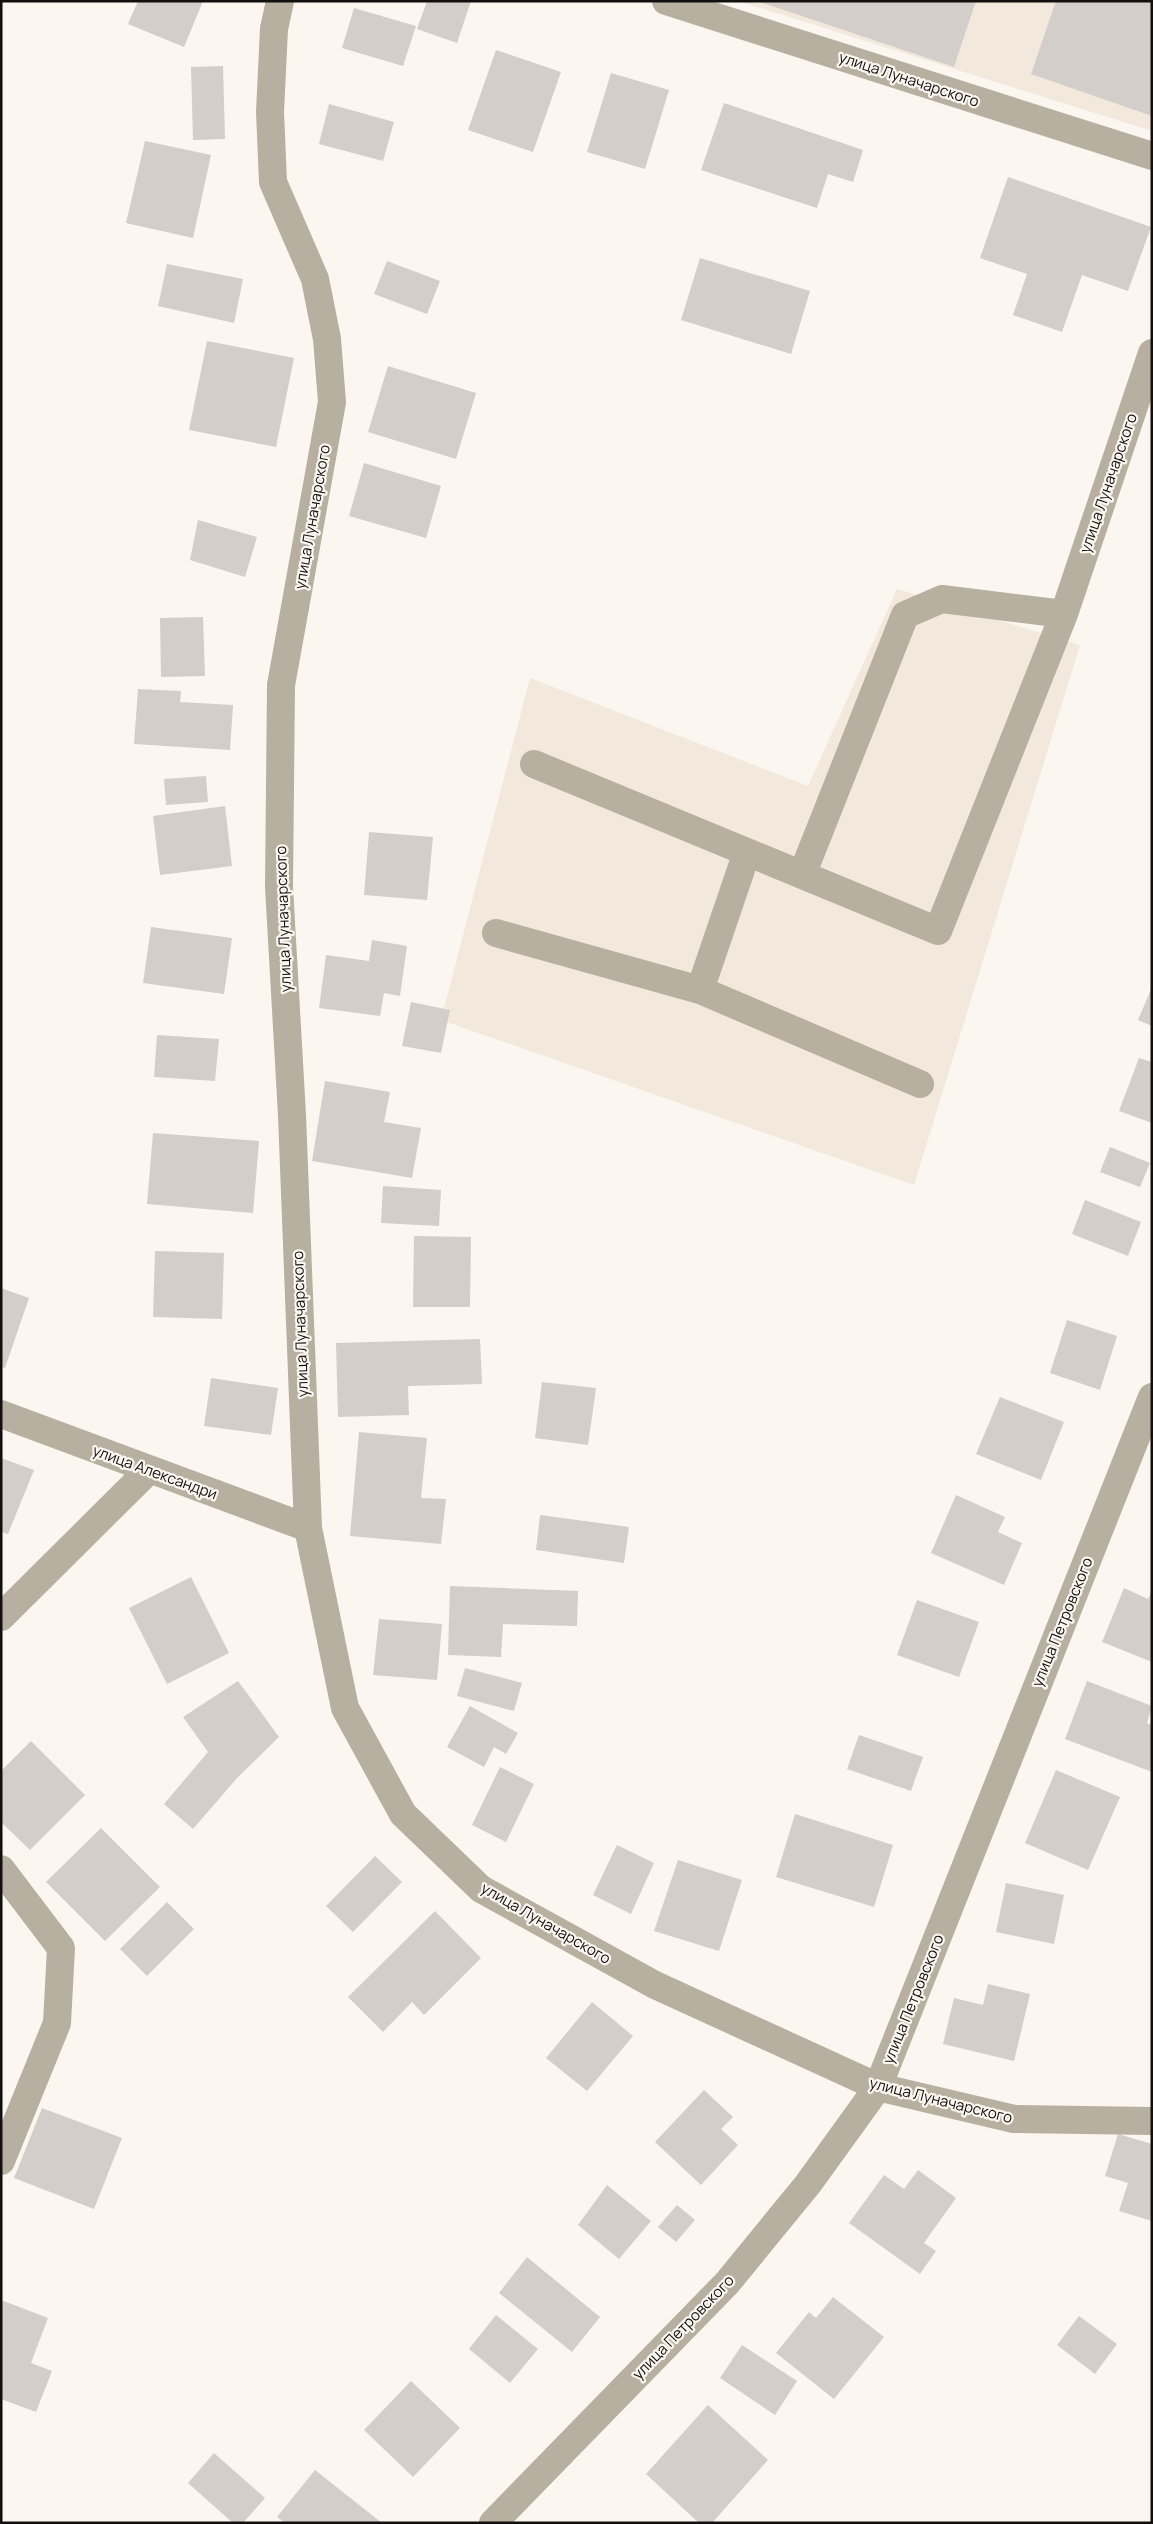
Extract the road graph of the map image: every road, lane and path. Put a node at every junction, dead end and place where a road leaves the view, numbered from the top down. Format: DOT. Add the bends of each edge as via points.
graph roads {
  1 [pos="280,1"];
  2 [pos="666,1"];
  3 [pos="1152,156"];
  4 [pos="1152,353"];
  5 [pos="1064,614"];
  6 [pos="534,764"];
  7 [pos="747,852"];
  8 [pos="802,875"];
  9 [pos="496,933"];
  10 [pos="700,990"];
  11 [pos="920,1084"];
  12 [pos="1152,1397"];
  13 [pos="1,1414"];
  14 [pos="149,1470"];
  15 [pos="308,1528"];
  16 [pos="1,1617"];
  17 [pos="1,1869"];
  18 [pos="878,2087"];
  19 [pos="1152,2121"];
  20 [pos="1,2161"];
  21 [pos="493,2523"];
  1 -- 15 [label="street, улица Луначарского" via="274,29 270,112 273,182 315,279 327,339 332,402 281,685 279,887 292,1115"];
  2 -- 3 [label="street, улица Луначарского"];
  4 -- 5 [label="street, улица Луначарского"];
  5 -- 8 [label="street" via="942,599 905,615"];
  5 -- 8 [label="street, улица Луначарского" via="938,931"];
  6 -- 7 [label="street"];
  7 -- 8 [label="street"];
  7 -- 10 [label="street"];
  9 -- 10 [label="street"];
  10 -- 11 [label="street"];
  12 -- 18 [label="street, улица Петровского"];
  13 -- 14 [label="street, улица Александри"];
  14 -- 15 [label="street, улица Александри"];
  14 -- 16 [label="street"];
  15 -- 18 [label="street, улица Луначарского" via="345,1708 403,1814 481,1889 655,1985"];
  17 -- 20 [label="street" via="61,1948 57,2023"];
  18 -- 19 [label="street, улица Луначарского" via="1014,2120"];
  18 -- 21 [label="street, улица Петровского" via="808,2184 727,2283"];
}
